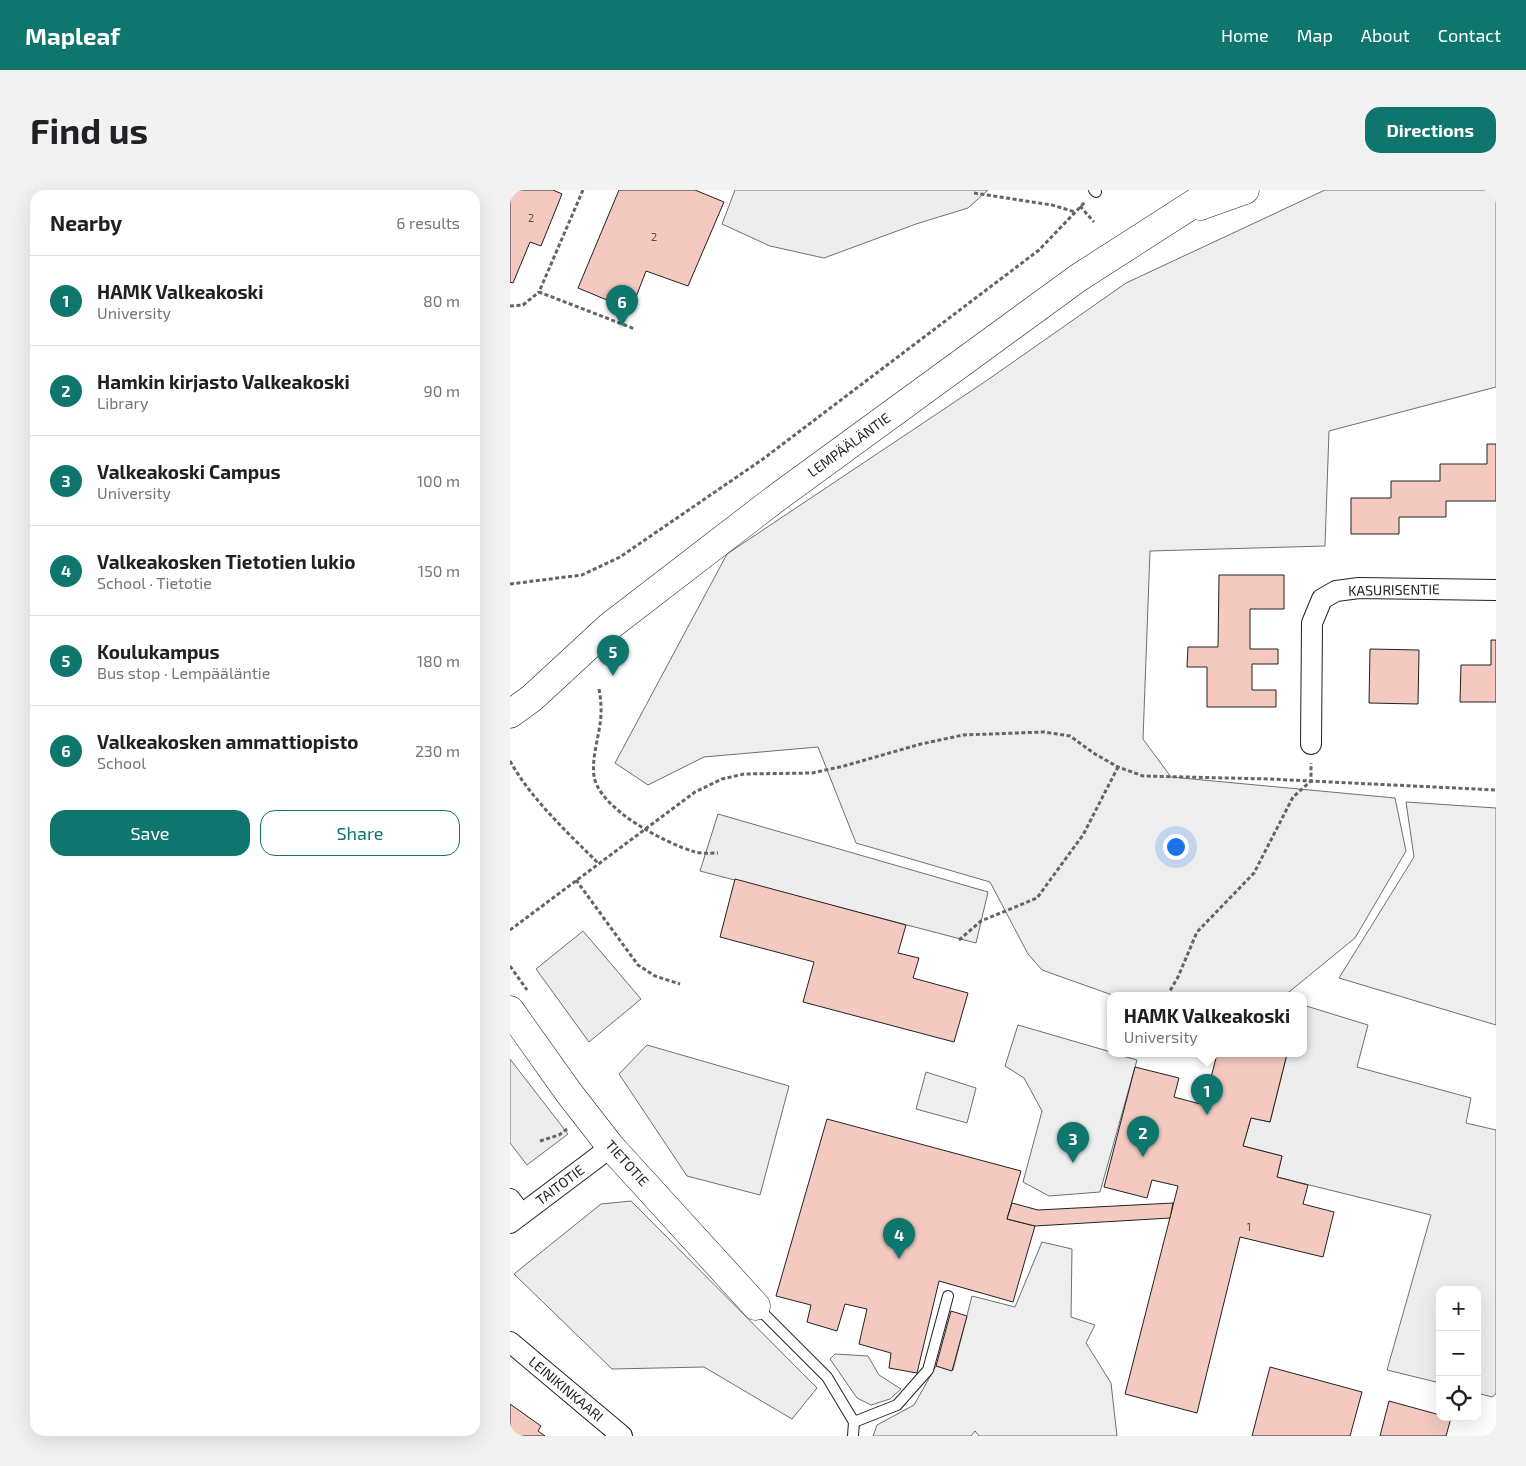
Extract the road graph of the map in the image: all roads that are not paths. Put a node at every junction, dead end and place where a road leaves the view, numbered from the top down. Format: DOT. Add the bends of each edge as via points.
graph roads {
  1 [pos="1215,190"];
  2 [pos="1245,190"];
  3 [pos="1182,212"];
  4 [pos="1496,590"];
  5 [pos="532,698"];
  6 [pos="510,714"];
  7 [pos="510,734"];
  8 [pos="1311,744"];
  9 [pos="521,1004"];
  10 [pos="611,1147"];
  11 [pos="514,1212"];
  12 [pos="948,1296"];
  13 [pos="756,1306"];
  14 [pos="510,1342"];
  15 [pos="854,1422"];
  16 [pos="622,1436"];
  17 [pos="853,1436"];
  1 -- 3 [label="main road, LEMPÄÄLÄNTIE"];
  2 -- 3 [label="main road, LEMPÄÄLÄNTIE"];
  3 -- 5 [label="main road, LEMPÄÄLÄNTIE" via="1078,278 775,499 610,626"];
  4 -- 8 [label="street, KASURISENTIE" via="1359,588 1336,591 1322,599 1312,622"];
  5 -- 6 [label="main road, LEMPÄÄLÄNTIE"];
  5 -- 7 [label="main road, LEMPÄÄLÄNTIE"];
  9 -- 10 [label="main road, TIETOTIE" via="569,1093"];
  10 -- 11 [label="street, TAITOTIE"];
  10 -- 13 [label="main road, TIETOTIE"];
  12 -- 15 [label="lane" via="928,1370 897,1405"];
  13 -- 15 [label="lane" via="827,1377"];
  14 -- 16 [label="street, LEINIKINKAARI"];
  15 -- 17 [label="lane"];
}
